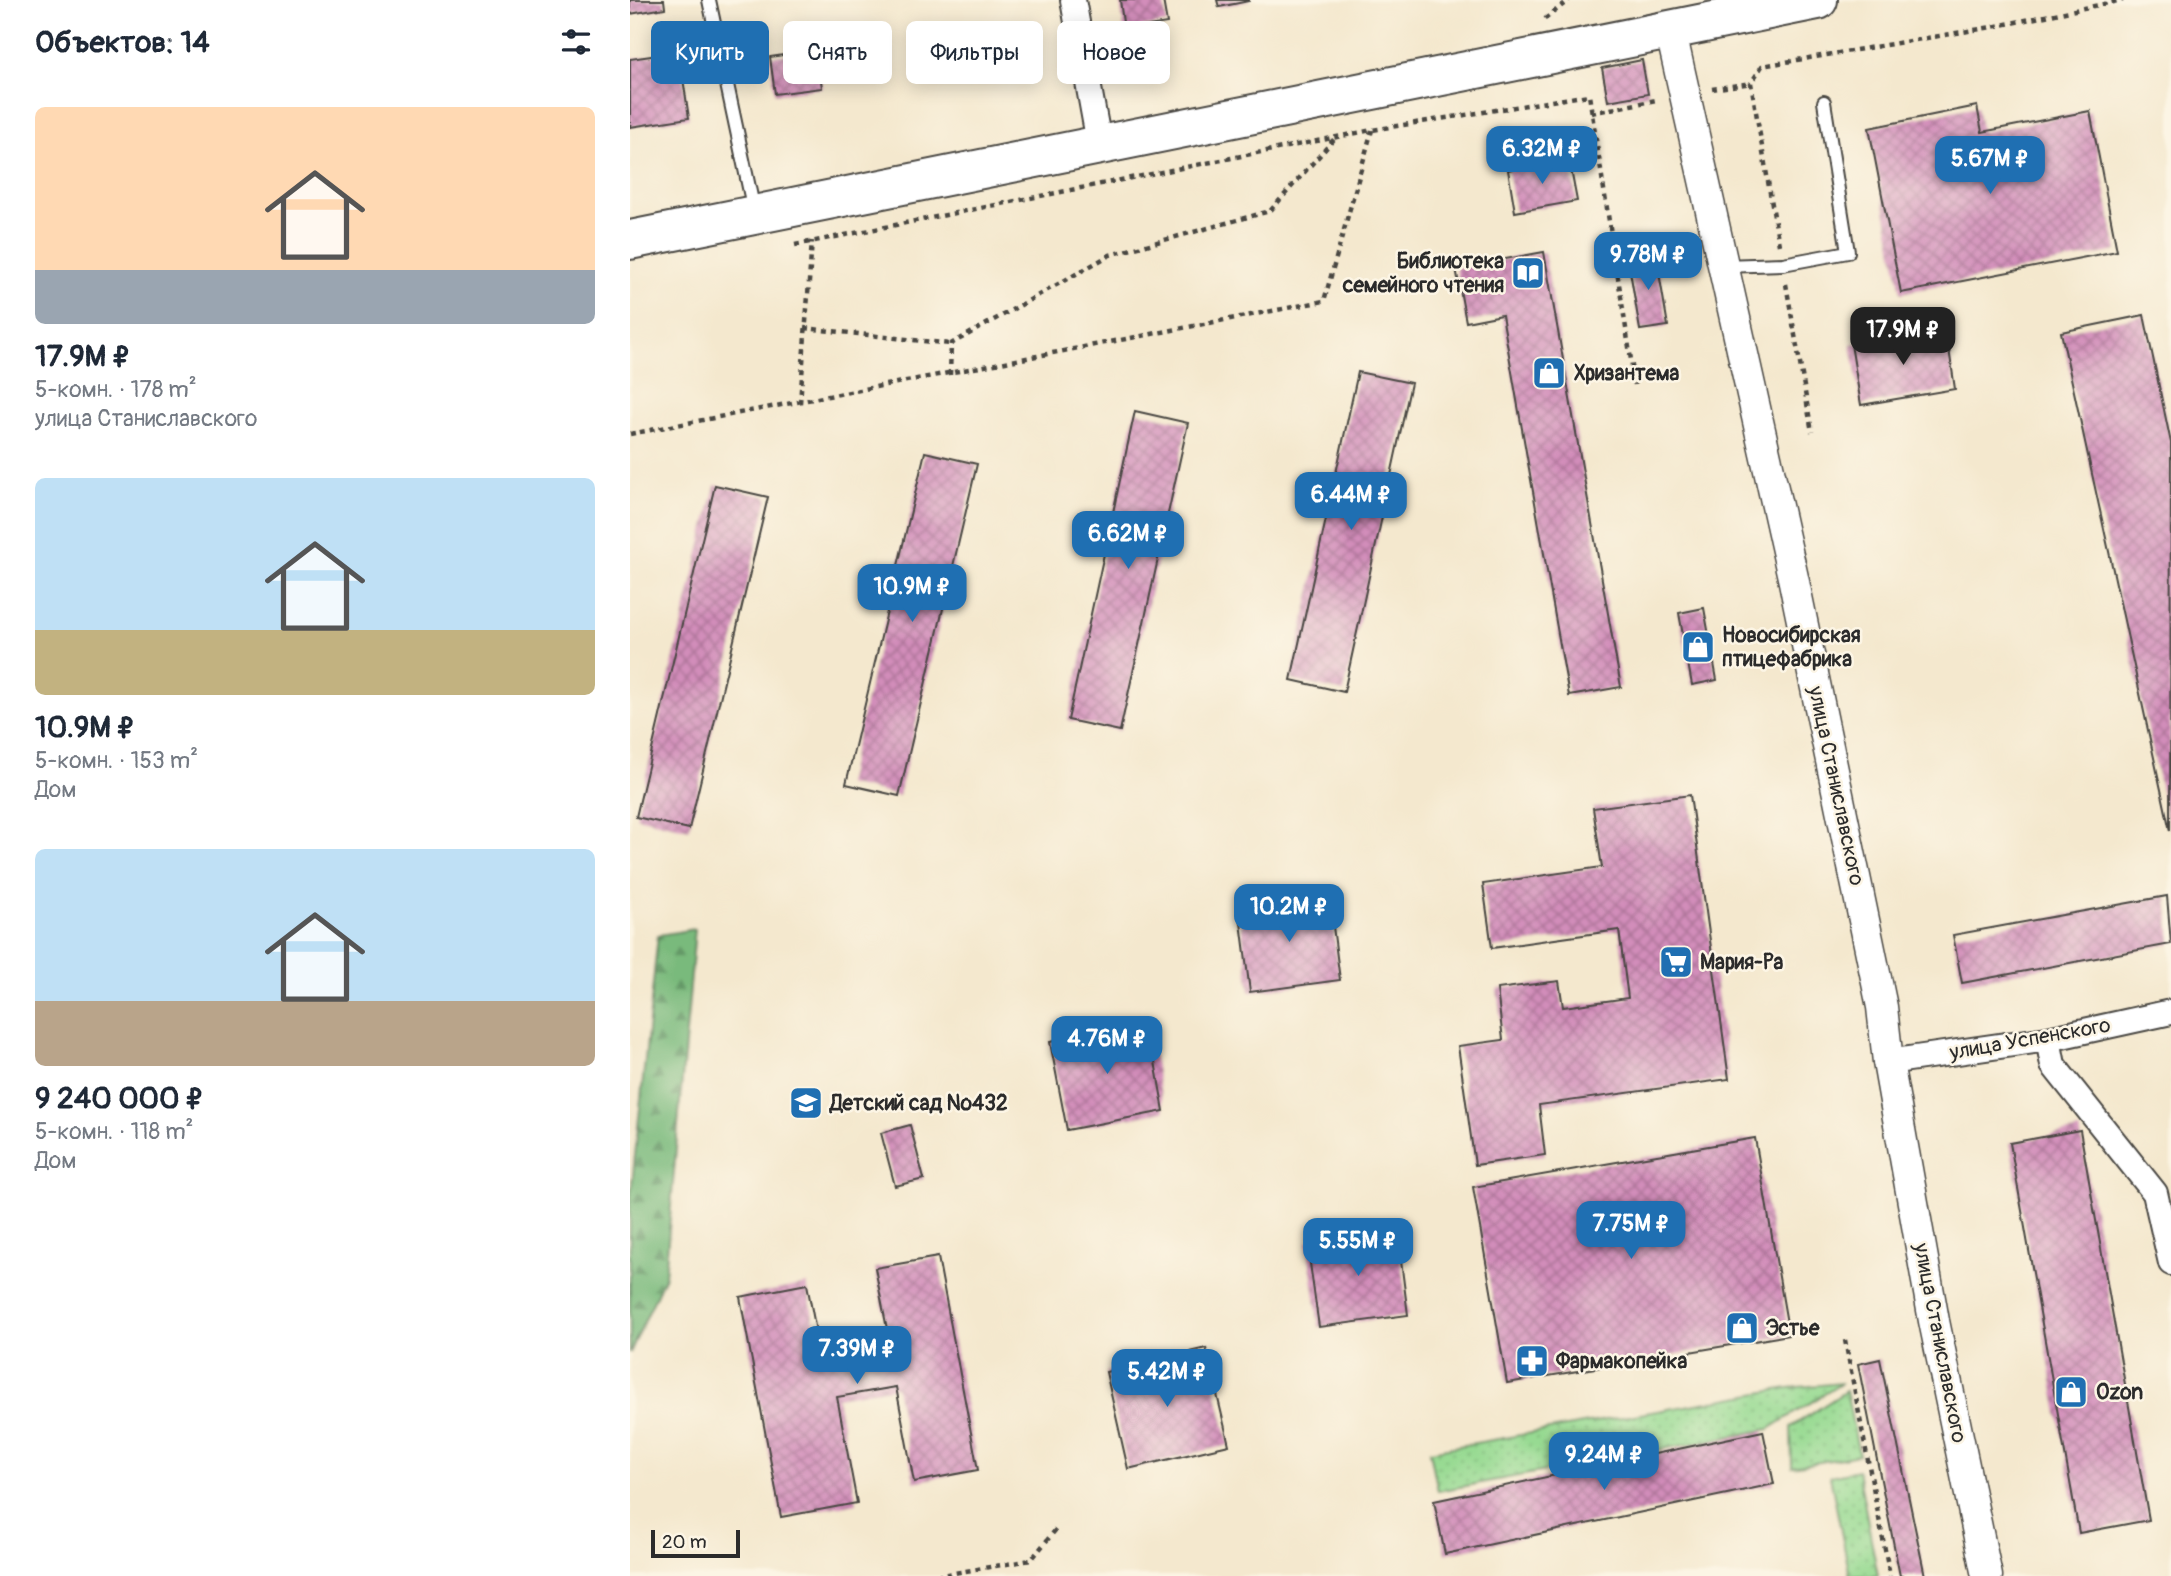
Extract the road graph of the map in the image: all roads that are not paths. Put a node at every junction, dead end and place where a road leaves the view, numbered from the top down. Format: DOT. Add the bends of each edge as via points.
graph roads {
  1 [pos="709,0"];
  2 [pos="1073,0"];
  3 [pos="1818,0"];
  4 [pos="1667,14"];
  5 [pos="1824,102"];
  6 [pos="1099,143"];
  7 [pos="754,215"];
  8 [pos="630,240"];
  9 [pos="1722,266"];
  10 [pos="2171,1012"];
  11 [pos="2048,1039"];
  12 [pos="1888,1062"];
  13 [pos="2171,1264"];
  14 [pos="1987,1576"];
  1 -- 7 [label="lane"];
  2 -- 6 [label="street"];
  3 -- 4 [label="main road"];
  4 -- 6 [label="main road"];
  4 -- 9 [label="street, улица Станиславского"];
  5 -- 9 [label="lane" via="1847,252 1783,264"];
  6 -- 7 [label="main road"];
  7 -- 8 [label="main road"];
  9 -- 12 [label="street, улица Станиславского" via="1800,608 1882,1007"];
  10 -- 11 [label="street, улица Успенского"];
  11 -- 12 [label="street, улица Успенского"];
  11 -- 13 [label="street" via="2053,1065 2155,1193"];
  12 -- 14 [label="street, улица Станиславского" via="1934,1321"];
}
